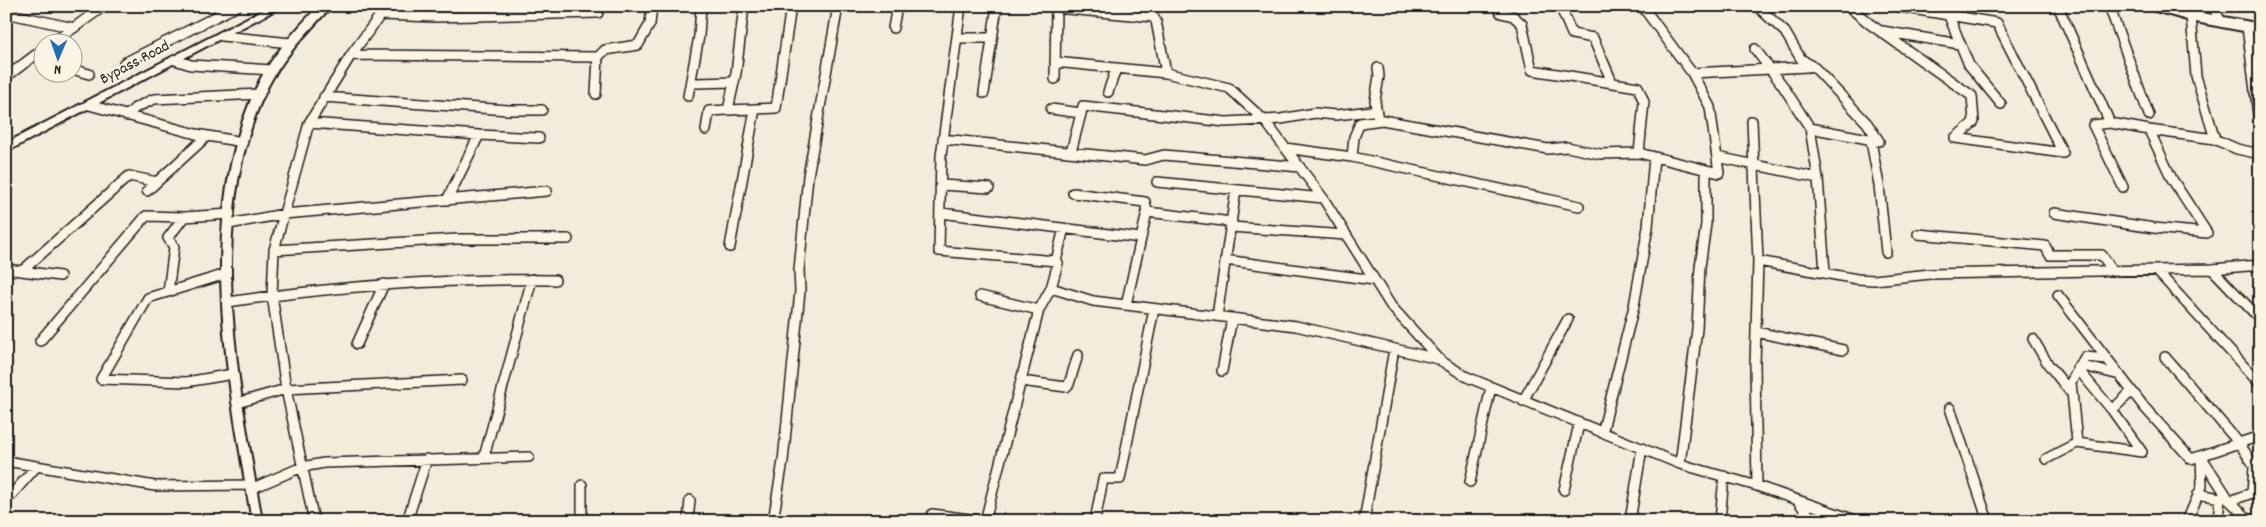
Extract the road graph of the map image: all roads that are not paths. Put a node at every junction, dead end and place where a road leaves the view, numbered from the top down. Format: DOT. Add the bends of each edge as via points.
graph roads {
  1 [pos="104,6"];
  2 [pos="216,6"];
  3 [pos="278,6"];
  4 [pos="325,6"];
  5 [pos="387,6"];
  6 [pos="652,6"];
  7 [pos="701,6"];
  8 [pos="744,6"];
  9 [pos="791,6"];
  10 [pos="838,6"];
  11 [pos="897,6"];
  12 [pos="961,6"];
  13 [pos="997,6"];
  14 [pos="1146,6"];
  15 [pos="1497,6"];
  16 [pos="1560,6"];
  17 [pos="1642,6"];
  18 [pos="1758,6"];
  19 [pos="1848,6"];
  20 [pos="1894,6"];
  21 [pos="2058,6"];
  22 [pos="2109,6"];
  23 [pos="2156,6"];
  24 [pos="2213,6"];
  25 [pos="1056,7"];
  26 [pos="235,8"];
  27 [pos="1915,8"];
  28 [pos="6,13"];
  29 [pos="598,13"];
  30 [pos="380,15"];
  31 [pos="1949,16"];
  32 [pos="2191,16"];
  33 [pos="1154,17"];
  34 [pos="2221,22"];
  35 [pos="2247,27"];
  36 [pos="74,28"];
  37 [pos="893,28"];
  38 [pos="2260,29"];
  39 [pos="1878,30"];
  40 [pos="68,32"];
  41 [pos="222,36"];
  42 [pos="956,38"];
  43 [pos="992,38"];
  44 [pos="291,43"];
  45 [pos="1960,44"];
  46 [pos="1755,50"];
  47 [pos="351,55"];
  48 [pos="598,57"];
  49 [pos="32,58"];
  50 [pos="175,60"];
  51 [pos="1055,62"];
  52 [pos="124,63"];
  53 [pos="1808,67"];
  54 [pos="1378,68"];
  55 [pos="1770,68"];
  56 [pos="1116,69"];
  57 [pos="272,70"];
  58 [pos="82,72"];
  59 [pos="1166,72"];
  60 [pos="1692,73"];
  61 [pos="89,74"];
  62 [pos="6,77"];
  63 [pos="1055,80"];
  64 [pos="734,82"];
  65 [pos="1612,82"];
  66 [pos="696,83"];
  67 [pos="1108,92"];
  68 [pos="984,93"];
  69 [pos="260,94"];
  70 [pos="596,94"];
  71 [pos="688,96"];
  72 [pos="324,97"];
  73 [pos="2001,104"];
  74 [pos="89,105"];
  75 [pos="755,109"];
  76 [pos="1051,109"];
  77 [pos="542,110"];
  78 [pos="728,110"];
  79 [pos="1371,111"];
  80 [pos="1081,113"];
  81 [pos="2149,114"];
  82 [pos="127,116"];
  83 [pos="1378,120"];
  84 [pos="1265,121"];
  85 [pos="1752,121"];
  86 [pos="309,123"];
  87 [pos="2110,124"];
  88 [pos="1810,128"];
  89 [pos="706,130"];
  90 [pos="2149,130"];
  91 [pos="2260,131"];
  92 [pos="479,135"];
  93 [pos="206,136"];
  94 [pos="539,138"];
  95 [pos="943,139"];
  96 [pos="2214,139"];
  97 [pos="1870,141"];
  98 [pos="242,142"];
  99 [pos="6,148"];
  100 [pos="1286,148"];
  101 [pos="1071,152"];
  102 [pos="1639,153"];
  103 [pos="2260,154"];
  104 [pos="1352,157"];
  105 [pos="1654,157"];
  106 [pos="1717,157"];
  107 [pos="1754,165"];
  108 [pos="1300,168"];
  109 [pos="1706,170"];
  110 [pos="1818,178"];
  111 [pos="157,182"];
  112 [pos="1157,182"];
  113 [pos="941,185"];
  114 [pos="2123,187"];
  115 [pos="989,188"];
  116 [pos="1236,190"];
  117 [pos="147,191"];
  118 [pos="547,191"];
  119 [pos="1073,193"];
  120 [pos="1323,198"];
  121 [pos="447,200"];
  122 [pos="1579,206"];
  123 [pos="1147,212"];
  124 [pos="2054,213"];
  125 [pos="284,214"];
  126 [pos="940,214"];
  127 [pos="184,216"];
  128 [pos="229,219"];
  129 [pos="1231,224"];
  130 [pos="1064,228"];
  131 [pos="1918,234"];
  132 [pos="1346,235"];
  133 [pos="1141,238"];
  134 [pos="568,239"];
  135 [pos="730,247"];
  136 [pos="274,250"];
  137 [pos="1886,252"];
  138 [pos="1225,260"];
  139 [pos="1056,261"];
  140 [pos="1758,261"];
  141 [pos="2260,265"];
  142 [pos="6,269"];
  143 [pos="2212,269"];
  144 [pos="2112,270"];
  145 [pos="2156,270"];
  146 [pos="22,271"];
  147 [pos="1826,272"];
  148 [pos="226,274"];
  149 [pos="60,276"];
  150 [pos="532,279"];
  151 [pos="555,280"];
  152 [pos="1374,280"];
  153 [pos="384,284"];
  154 [pos="1051,288"];
  155 [pos="168,292"];
  156 [pos="272,295"];
  157 [pos="2058,295"];
  158 [pos="980,296"];
  159 [pos="228,302"];
  160 [pos="1126,305"];
  161 [pos="1154,308"];
  162 [pos="1039,310"];
  163 [pos="1217,316"];
  164 [pos="1232,318"];
  165 [pos="1568,319"];
  166 [pos="2260,319"];
  167 [pos="1756,332"];
  168 [pos="2033,339"];
  169 [pos="40,342"];
  170 [pos="357,344"];
  171 [pos="1394,349"];
  172 [pos="1843,350"];
  173 [pos="1078,355"];
  174 [pos="2165,357"];
  175 [pos="1439,359"];
  176 [pos="2107,359"];
  177 [pos="2078,366"];
  178 [pos="1222,371"];
  179 [pos="234,374"];
  180 [pos="2120,375"];
  181 [pos="462,380"];
  182 [pos="1021,381"];
  183 [pos="2260,384"];
  184 [pos="1491,387"];
  185 [pos="286,389"];
  186 [pos="2132,391"];
  187 [pos="2072,393"];
  188 [pos="1523,401"];
  189 [pos="237,403"];
  190 [pos="1950,408"];
  191 [pos="2112,410"];
  192 [pos="1579,424"];
  193 [pos="1602,433"];
  194 [pos="2260,436"];
  195 [pos="2239,443"];
  196 [pos="2077,444"];
  197 [pos="1642,448"];
  198 [pos="2201,456"];
  199 [pos="484,457"];
  200 [pos="529,457"];
  201 [pos="2046,458"];
  202 [pos="426,460"];
  203 [pos="6,461"];
  204 [pos="1680,464"];
  205 [pos="36,467"];
  206 [pos="302,467"];
  207 [pos="2257,470"];
  208 [pos="1724,476"];
  209 [pos="1470,482"];
  210 [pos="582,485"];
  211 [pos="252,486"];
  212 [pos="1756,486"];
  213 [pos="1564,490"];
  214 [pos="2198,494"];
  215 [pos="6,500"];
  216 [pos="690,500"];
  217 [pos="1798,500"];
  218 [pos="2230,501"];
  219 [pos="932,514"];
  220 [pos="257,521"];
  221 [pos="314,521"];
  222 [pos="407,521"];
  223 [pos="582,521"];
  224 [pos="688,521"];
  225 [pos="773,521"];
  226 [pos="985,521"];
  227 [pos="1095,521"];
  228 [pos="1364,521"];
  229 [pos="1630,521"];
  230 [pos="1720,521"];
  231 [pos="1813,521"];
  232 [pos="1858,521"];
  233 [pos="1988,521"];
  234 [pos="2187,521"];
  235 [pos="2218,521"];
  236 [pos="2250,521"];
  1 -- 36 [label="street"];
  2 -- 26 [label="street"];
  3 -- 41 [label="main road, Bypass Road"];
  4 -- 44 [label="street"];
  5 -- 30 [label="street"];
  6 -- 48 [label="street" via="650,24 638,45 606,50"];
  7 -- 71 [label="street"];
  8 -- 64 [label="street"];
  9 -- 75 [label="street" via="776,108"];
  10 -- 225 [label="street" via="805,202 797,278 800,291 783,461"];
  11 -- 37 [label="street"];
  12 -- 42 [label="street"];
  13 -- 43 [label="street"];
  14 -- 33 [label="street"];
  15 -- 65 [label="street" via="1500,13 1513,16 1522,24 1532,70"];
  16 -- 65 [label="street" via="1572,34 1593,38"];
  17 -- 60 [label="street"];
  18 -- 53 [label="street" via="1789,36 1795,51"];
  19 -- 39 [label="street"];
  20 -- 27 [label="street"];
  21 -- 87 [label="street"];
  22 -- 81 [label="street"];
  23 -- 32 [label="street"];
  24 -- 34 [label="street"];
  25 -- 33 [label="street"];
  25 -- 51 [label="street"];
  26 -- 52 [label="street"];
  27 -- 31 [label="street"];
  28 -- 36 [label="street"];
  29 -- 30 [label="street"];
  30 -- 47 [label="street"];
  31 -- 39 [label="street" via="1997,23 2063,153 1955,138 1974,122 1972,96"];
  31 -- 45 [label="street"];
  32 -- 34 [label="street"];
  32 -- 96 [label="street" via="2196,76"];
  33 -- 59 [label="street"];
  34 -- 35 [label="street"];
  35 -- 38 [label="street"];
  35 -- 91 [label="street"];
  36 -- 40 [label="street"];
  39 -- 45 [label="street"];
  41 -- 44 [label="street"];
  41 -- 50 [label="main road, Bypass Road"];
  42 -- 43 [label="street"];
  42 -- 95 [label="street"];
  43 -- 68 [label="street"];
  44 -- 57 [label="street"];
  45 -- 73 [label="street" via="1969,65"];
  46 -- 55 [label="street"];
  47 -- 48 [label="street"];
  47 -- 72 [label="street"];
  48 -- 70 [label="street"];
  49 -- 62 [label="street"];
  50 -- 57 [label="street" via="190,65"];
  50 -- 74 [label="main road, Bypass Road"];
  51 -- 56 [label="street"];
  51 -- 63 [label="street"];
  53 -- 55 [label="street"];
  53 -- 97 [label="street" via="1814,68 1867,123 1879,141"];
  54 -- 83 [label="street"];
  55 -- 60 [label="street"];
  55 -- 88 [label="street"];
  56 -- 59 [label="street"];
  56 -- 67 [label="street"];
  57 -- 69 [label="street"];
  58 -- 61 [label="street"];
  59 -- 84 [label="street" via="1176,78 1229,88"];
  60 -- 106 [label="street" via="1710,107"];
  64 -- 66 [label="street"];
  64 -- 78 [label="street"];
  65 -- 102 [label="street" via="1641,90 1644,102"];
  69 -- 82 [label="street" via="154,100 135,108"];
  69 -- 98 [label="street" via="249,116"];
  72 -- 77 [label="street"];
  72 -- 86 [label="street"];
  74 -- 82 [label="street"];
  74 -- 99 [label="main road, Bypass Road"];
  75 -- 78 [label="street"];
  75 -- 135 [label="street"];
  76 -- 80 [label="street"];
  78 -- 89 [label="street" via="709,111"];
  79 -- 84 [label="street" via="1336,115 1315,113"];
  80 -- 84 [label="street" via="1083,106 1226,122"];
  80 -- 101 [label="street"];
  82 -- 93 [label="street"];
  83 -- 102 [label="street" via="1548,148 1567,147 1600,154"];
  83 -- 104 [label="street" via="1360,123 1354,137"];
  84 -- 100 [label="street"];
  85 -- 107 [label="street"];
  86 -- 92 [label="street"];
  86 -- 125 [label="street"];
  87 -- 90 [label="street"];
  87 -- 114 [label="street" via="2094,125"];
  88 -- 97 [label="street"];
  88 -- 110 [label="street"];
  90 -- 96 [label="street"];
  90 -- 124 [label="street" via="2172,179 2206,233"];
  92 -- 94 [label="street"];
  92 -- 121 [label="street"];
  93 -- 98 [label="street"];
  93 -- 111 [label="street"];
  95 -- 101 [label="street"];
  95 -- 113 [label="street"];
  96 -- 103 [label="street"];
  97 -- 137 [label="street" via="1879,185"];
  98 -- 128 [label="street"];
  100 -- 104 [label="street"];
  100 -- 108 [label="street"];
  101 -- 108 [label="street" via="1145,160 1164,155"];
  102 -- 105 [label="street"];
  104 -- 122 [label="street"];
  105 -- 109 [label="street"];
  105 -- 193 [label="street" via="1648,227 1634,306"];
  106 -- 107 [label="street"];
  106 -- 109 [label="street" via="1719,173"];
  107 -- 110 [label="street"];
  107 -- 140 [label="street"];
  108 -- 120 [label="street"];
  109 -- 204 [label="street" via="1706,224 1697,329"];
  110 -- 147 [label="street"];
  111 -- 117 [label="street"];
  111 -- 146 [label="street" via="129,176"];
  112 -- 116 [label="street"];
  113 -- 115 [label="street"];
  113 -- 126 [label="street"];
  116 -- 120 [label="street"];
  116 -- 129 [label="street"];
  118 -- 121 [label="street"];
  119 -- 123 [label="street" via="1145,202"];
  120 -- 132 [label="street"];
  121 -- 125 [label="street"];
  123 -- 129 [label="street"];
  123 -- 133 [label="street"];
  125 -- 128 [label="street"];
  125 -- 136 [label="street"];
  126 -- 130 [label="street"];
  126 -- 139 [label="street" via="940,251"];
  127 -- 128 [label="street"];
  127 -- 155 [label="street" via="168,238 174,247"];
  127 -- 169 [label="street" via="146,216"];
  128 -- 148 [label="street"];
  129 -- 132 [label="street"];
  129 -- 138 [label="street"];
  130 -- 133 [label="street"];
  130 -- 139 [label="street"];
  131 -- 144 [label="street" via="2045,246 2050,255 2102,255"];
  132 -- 152 [label="street"];
  133 -- 160 [label="street"];
  134 -- 136 [label="street" via="448,239"];
  136 -- 156 [label="street"];
  138 -- 152 [label="street"];
  138 -- 163 [label="street"];
  139 -- 154 [label="street"];
  140 -- 147 [label="street"];
  140 -- 167 [label="street"];
  141 -- 143 [label="street"];
  142 -- 146 [label="street"];
  143 -- 145 [label="street"];
  143 -- 166 [label="street"];
  144 -- 145 [label="street"];
  144 -- 147 [label="street" via="1930,274 1874,280"];
  145 -- 183 [label="street"];
  146 -- 149 [label="street"];
  148 -- 155 [label="street"];
  148 -- 159 [label="street"];
  150 -- 151 [label="street"];
  150 -- 153 [label="street"];
  150 -- 199 [label="street"];
  152 -- 175 [label="street" via="1391,306"];
  153 -- 156 [label="street"];
  153 -- 170 [label="street"];
  154 -- 160 [label="street" via="1093,302"];
  154 -- 162 [label="street"];
  155 -- 179 [label="street" via="148,298 100,379 186,382"];
  156 -- 159 [label="street"];
  156 -- 185 [label="street"];
  157 -- 176 [label="street"];
  158 -- 162 [label="street"];
  159 -- 179 [label="street"];
  160 -- 161 [label="street"];
  161 -- 163 [label="street"];
  161 -- 227 [label="street" via="1120,479 1103,479"];
  162 -- 182 [label="street"];
  163 -- 164 [label="street"];
  164 -- 171 [label="street" via="1296,326"];
  164 -- 178 [label="street"];
  165 -- 188 [label="street"];
  167 -- 172 [label="street"];
  167 -- 212 [label="street"];
  168 -- 187 [label="street"];
  171 -- 175 [label="street"];
  171 -- 228 [label="street"];
  173 -- 182 [label="street" via="1066,386"];
  174 -- 195 [label="street"];
  175 -- 184 [label="street" via="1467,377"];
  176 -- 177 [label="street" via="2085,358"];
  176 -- 180 [label="street"];
  177 -- 180 [label="street"];
  177 -- 187 [label="street" via="2071,382"];
  177 -- 191 [label="street"];
  179 -- 189 [label="street"];
  180 -- 186 [label="street"];
  181 -- 185 [label="street"];
  182 -- 226 [label="street"];
  184 -- 188 [label="street"];
  184 -- 209 [label="street"];
  185 -- 189 [label="street"];
  185 -- 206 [label="street"];
  186 -- 191 [label="street"];
  186 -- 198 [label="street" via="2191,459"];
  187 -- 196 [label="street"];
  188 -- 192 [label="street"];
  189 -- 211 [label="street"];
  190 -- 233 [label="street"];
  191 -- 196 [label="street" via="2142,452"];
  192 -- 193 [label="street"];
  192 -- 213 [label="street"];
  193 -- 197 [label="street"];
  194 -- 195 [label="street"];
  195 -- 198 [label="street"];
  195 -- 207 [label="street"];
  196 -- 201 [label="street"];
  197 -- 204 [label="street"];
  197 -- 229 [label="street"];
  198 -- 214 [label="street" via="2202,486"];
  198 -- 218 [label="street"];
  199 -- 200 [label="street"];
  199 -- 202 [label="street"];
  202 -- 206 [label="street"];
  202 -- 222 [label="street"];
  203 -- 205 [label="street"];
  204 -- 208 [label="street"];
  205 -- 211 [label="street" via="155,486"];
  205 -- 215 [label="street"];
  206 -- 211 [label="street"];
  206 -- 221 [label="street"];
  207 -- 218 [label="street" via="2252,494"];
  208 -- 212 [label="street"];
  208 -- 230 [label="street"];
  210 -- 223 [label="street"];
  211 -- 220 [label="street"];
  212 -- 217 [label="street"];
  214 -- 234 [label="street"];
  214 -- 235 [label="street" via="2220,498"];
  216 -- 224 [label="street"];
  217 -- 231 [label="street"];
  217 -- 232 [label="street"];
  218 -- 236 [label="street"];
  219 -- 226 [label="street"];
}
